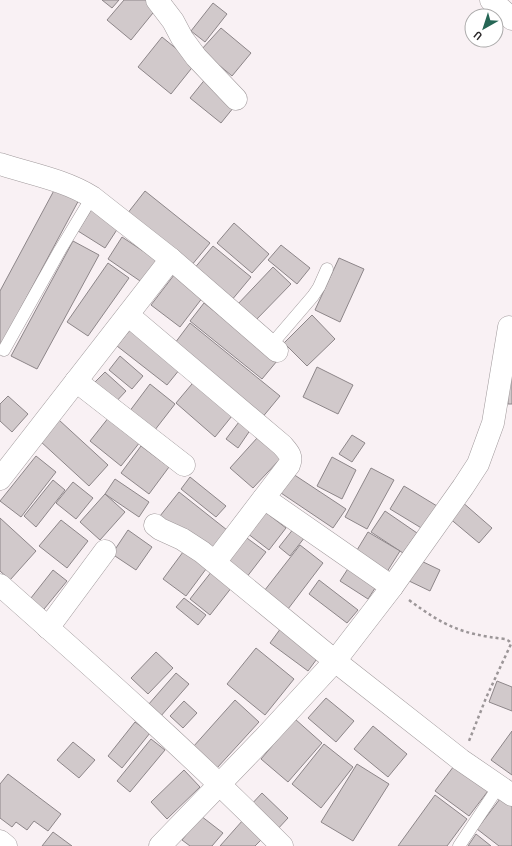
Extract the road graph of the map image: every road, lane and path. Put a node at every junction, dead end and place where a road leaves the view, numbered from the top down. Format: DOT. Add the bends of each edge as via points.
graph roads {
  1 [pos="157,0"];
  2 [pos="491,0"];
  3 [pos="512,19"];
  4 [pos="236,99"];
  5 [pos="0,164"];
  6 [pos="92,197"];
  7 [pos="171,259"];
  8 [pos="327,269"];
  9 [pos="128,315"];
  10 [pos="508,327"];
  11 [pos="274,348"];
  12 [pos="4,350"];
  13 [pos="76,381"];
  14 [pos="184,465"];
  15 [pos="0,479"];
  16 [pos="264,498"];
  17 [pos="155,525"];
  18 [pos="104,551"];
  19 [pos="215,562"];
  20 [pos="0,585"];
  21 [pos="392,587"];
  22 [pos="48,628"];
  23 [pos="334,661"];
  24 [pos="461,760"];
  25 [pos="219,785"];
  26 [pos="506,791"];
  27 [pos="0,841"];
  28 [pos="6,846"];
  29 [pos="160,846"];
  30 [pos="282,846"];
  31 [pos="459,846"];
  1 -- 4 [label="street" via="196,57"];
  2 -- 3 [label="street"];
  5 -- 6 [label="street" via="65,184"];
  6 -- 7 [label="street"];
  6 -- 12 [label="lane"];
  7 -- 9 [label="street"];
  7 -- 11 [label="street"];
  8 -- 11 [label="lane" via="313,296"];
  9 -- 13 [label="street"];
  9 -- 16 [label="street" via="290,454 289,465"];
  10 -- 21 [label="street" via="493,423 478,464"];
  13 -- 14 [label="street"];
  13 -- 15 [label="street"];
  16 -- 19 [label="street"];
  16 -- 21 [label="street"];
  17 -- 19 [label="street" via="182,539"];
  18 -- 22 [label="street"];
  19 -- 23 [label="street"];
  20 -- 22 [label="street"];
  21 -- 23 [label="street"];
  21 -- 24 [label="path" via="450,627 480,636 505,639 511,644"];
  22 -- 25 [label="street"];
  23 -- 24 [label="street"];
  23 -- 25 [label="street"];
  24 -- 26 [label="street"];
  25 -- 29 [label="street"];
  25 -- 30 [label="street"];
  26 -- 31 [label="lane"];
  27 -- 28 [label="street"];
}
